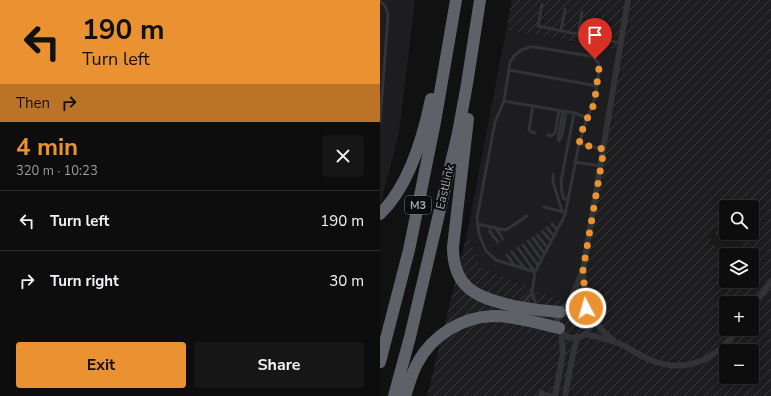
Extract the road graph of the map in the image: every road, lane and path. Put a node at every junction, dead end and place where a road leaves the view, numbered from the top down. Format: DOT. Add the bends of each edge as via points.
graph roads {
  1 [pos="456,0"];
  2 [pos="480,0"];
  3 [pos="628,0"];
  4 [pos="380,1"];
  5 [pos="542,4"];
  6 [pos="565,9"];
  7 [pos="582,12"];
  8 [pos="561,31"];
  9 [pos="578,35"];
  10 [pos="622,44"];
  11 [pos="448,47"];
  12 [pos="509,70"];
  13 [pos="467,84"];
  14 [pos="597,86"];
  15 [pos="504,101"];
  16 [pos="533,106"];
  17 [pos="563,111"];
  18 [pos="574,113"];
  19 [pos="586,118"];
  20 [pos="380,122"];
  21 [pos="535,133"];
  22 [pos="548,136"];
  23 [pos="559,141"];
  24 [pos="579,144"];
  25 [pos="604,149"];
  26 [pos="575,162"];
  27 [pos="601,166"];
  28 [pos="553,174"];
  29 [pos="568,200"];
  30 [pos="544,207"];
  31 [pos="564,212"];
  32 [pos="380,214"];
  33 [pos="520,221"];
  34 [pos="528,222"];
  35 [pos="477,224"];
  36 [pos="515,224"];
  37 [pos="552,224"];
  38 [pos="523,225"];
  39 [pos="490,226"];
  40 [pos="510,227"];
  41 [pos="494,228"];
  42 [pos="518,228"];
  43 [pos="547,228"];
  44 [pos="504,229"];
  45 [pos="557,230"];
  46 [pos="542,231"];
  47 [pos="513,232"];
  48 [pos="537,234"];
  49 [pos="508,235"];
  50 [pos="554,236"];
  51 [pos="532,238"];
  52 [pos="503,239"];
  53 [pos="528,241"];
  54 [pos="551,241"];
  55 [pos="498,242"];
  56 [pos="523,245"];
  57 [pos="547,247"];
  58 [pos="518,248"];
  59 [pos="512,252"];
  60 [pos="544,253"];
  61 [pos="507,256"];
  62 [pos="541,259"];
  63 [pos="516,266"];
  64 [pos="538,266"];
  65 [pos="525,269"];
  66 [pos="583,270"];
  67 [pos="535,272"];
  68 [pos="771,281"];
  69 [pos="532,293"];
  70 [pos="759,298"];
  71 [pos="517,306"];
  72 [pos="564,308"];
  73 [pos="541,311"];
  74 [pos="588,311"];
  75 [pos="560,330"];
  76 [pos="585,334"];
  77 [pos="733,336"];
  78 [pos="578,337"];
  79 [pos="617,343"];
  80 [pos="380,362"];
  81 [pos="541,395"];
  82 [pos="394,396"];
  83 [pos="405,396"];
  84 [pos="555,396"];
  85 [pos="565,396"];
  1 -- 11 [label="highway, EastLink / M3"];
  2 -- 13 [label="highway, EastLink / M3"];
  3 -- 10 [label="street"];
  4 -- 20 [label="lane" via="385,5 388,16"];
  5 -- 8 [label="lane" via="538,26"];
  6 -- 8 [label="lane"];
  7 -- 9 [label="lane"];
  8 -- 9 [label="lane"];
  9 -- 10 [label="lane"];
  10 -- 25 [label="street"];
  11 -- 32 [label="highway" via="438,64 418,149 397,192"];
  11 -- 80 [label="highway, EastLink / M3" via="409,250"];
  12 -- 14 [label="lane"];
  12 -- 14 [label="lane" via="514,56 530,47 590,56 599,65"];
  12 -- 15 [label="lane"];
  13 -- 71 [label="highway" via="468,120 453,240 455,265 460,278 473,292 492,301"];
  13 -- 82 [label="highway, EastLink / M3" via="458,133"];
  14 -- 19 [label="lane" via="594,104"];
  15 -- 16 [label="lane"];
  15 -- 35 [label="lane" via="495,122"];
  16 -- 17 [label="lane"];
  16 -- 21 [label="lane" via="529,129"];
  17 -- 18 [label="lane"];
  17 -- 22 [label="lane" via="554,133"];
  17 -- 23 [label="lane" via="562,135"];
  18 -- 19 [label="lane"];
  18 -- 29 [label="lane" via="562,181 562,194 564,199"];
  19 -- 24 [label="lane"];
  24 -- 25 [label="lane"];
  24 -- 26 [label="lane"];
  25 -- 27 [label="street"];
  26 -- 27 [label="lane"];
  26 -- 29 [label="lane"];
  27 -- 66 [label="street"];
  28 -- 31 [label="lane" via="553,182"];
  29 -- 31 [label="lane"];
  30 -- 31 [label="lane"];
  31 -- 45 [label="lane"];
  33 -- 34 [label="lane" via="526,217"];
  33 -- 36 [label="lane"];
  33 -- 38 [label="lane"];
  35 -- 39 [label="lane"];
  35 -- 63 [label="lane" via="480,239 489,254 500,262"];
  36 -- 40 [label="lane"];
  36 -- 42 [label="lane"];
  37 -- 45 [label="lane"];
  39 -- 41 [label="lane"];
  39 -- 55 [label="lane" via="490,232"];
  40 -- 44 [label="lane"];
  40 -- 47 [label="lane"];
  41 -- 44 [label="lane"];
  41 -- 52 [label="lane"];
  43 -- 50 [label="lane"];
  44 -- 49 [label="lane"];
  45 -- 50 [label="lane"];
  46 -- 54 [label="lane"];
  48 -- 57 [label="lane"];
  50 -- 54 [label="lane"];
  51 -- 60 [label="lane"];
  53 -- 62 [label="lane"];
  54 -- 57 [label="lane"];
  56 -- 64 [label="lane"];
  57 -- 60 [label="lane"];
  58 -- 67 [label="lane"];
  59 -- 65 [label="lane"];
  60 -- 62 [label="lane"];
  61 -- 63 [label="lane"];
  62 -- 64 [label="lane"];
  63 -- 65 [label="lane"];
  64 -- 67 [label="lane"];
  65 -- 67 [label="lane"];
  66 -- 72 [label="street"];
  66 -- 74 [label="street"];
  67 -- 69 [label="lane"];
  68 -- 70 [label="street"];
  69 -- 71 [label="lane" via="524,303"];
  69 -- 73 [label="lane"];
  71 -- 73 [label="highway"];
  72 -- 73 [label="highway"];
  72 -- 74 [label="street" via="578,304"];
  72 -- 75 [label="street" via="557,320"];
  74 -- 76 [label="street" via="591,318 590,327"];
  74 -- 79 [label="street" via="602,330"];
  75 -- 78 [label="street" via="568,337"];
  75 -- 83 [label="highway" via="512,318 497,317 474,319 458,324 437,338 425,351 415,368"];
  75 -- 84 [label="street" via="563,353"];
  76 -- 78 [label="street"];
  76 -- 79 [label="street"];
  77 -- 79 [label="street" via="715,354 685,365 652,361"];
  78 -- 85 [label="street"];
  81 -- 84 [label="lane"];
}
